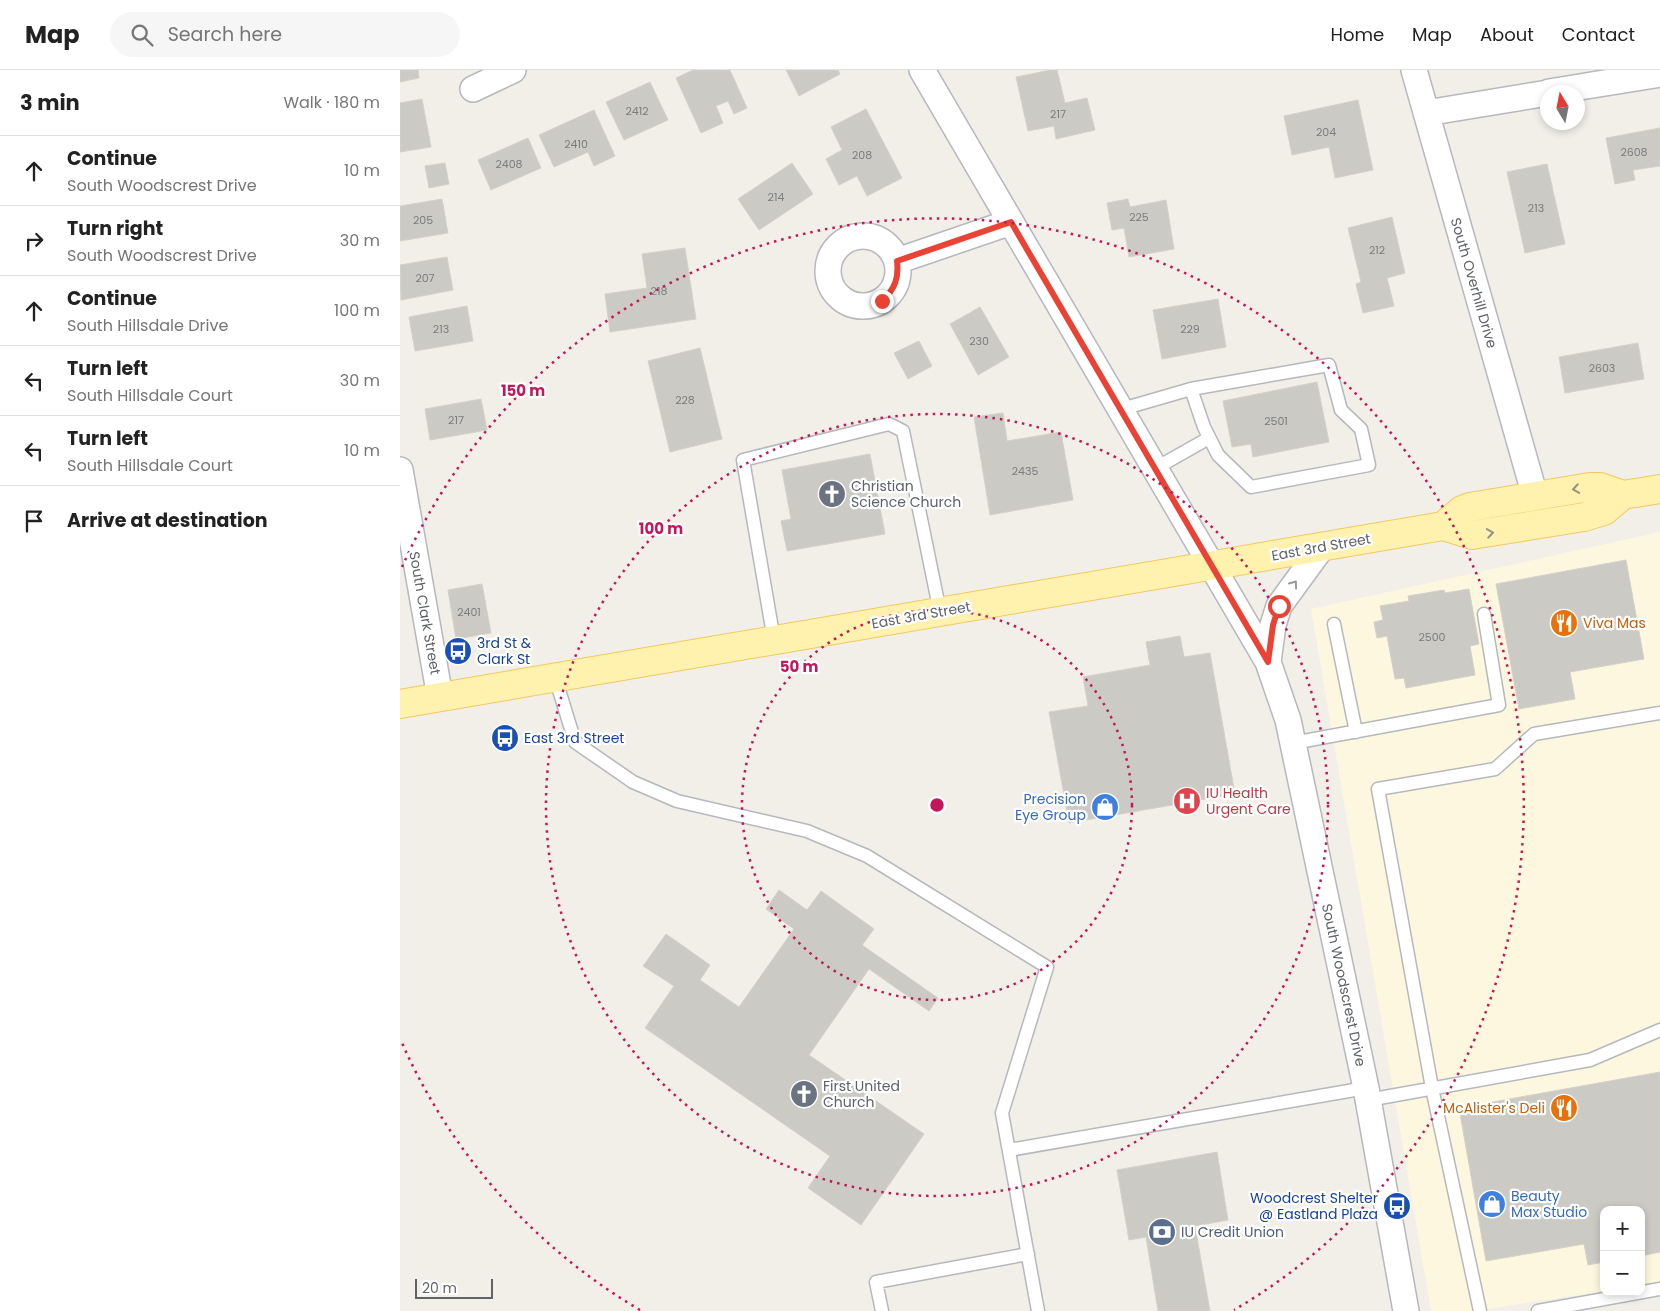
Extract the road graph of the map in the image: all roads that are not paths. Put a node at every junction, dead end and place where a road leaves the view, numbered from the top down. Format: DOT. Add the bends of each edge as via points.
graph roads {
  1 [pos="513,70"];
  2 [pos="922,70"];
  3 [pos="1414,70"];
  4 [pos="1660,74"];
  5 [pos="1585,87"];
  6 [pos="473,89"];
  7 [pos="1540,94"];
  8 [pos="1426,113"];
  9 [pos="1011,222"];
  10 [pos="897,261"];
  11 [pos="1191,389"];
  12 [pos="1122,409"];
  13 [pos="1209,438"];
  14 [pos="1156,468"];
  15 [pos="400,470"];
  16 [pos="1660,489"];
  17 [pos="1535,496"];
  18 [pos="1623,496"];
  19 [pos="403,505"];
  20 [pos="1443,526"];
  21 [pos="1322,547"];
  22 [pos="1214,565"];
  23 [pos="940,612"];
  24 [pos="1484,614"];
  25 [pos="1334,624"];
  26 [pos="774,640"];
  27 [pos="1268,662"];
  28 [pos="555,677"];
  29 [pos="440,697"];
  30 [pos="400,704"];
  31 [pos="1660,712"];
  32 [pos="1356,732"];
  33 [pos="1293,743"];
  34 [pos="1660,1030"];
  35 [pos="1432,1088"];
  36 [pos="1367,1094"];
  37 [pos="1009,1150"];
  38 [pos="1028,1254"];
  39 [pos="1660,1289"];
  40 [pos="882,1311"];
  41 [pos="1038,1311"];
  42 [pos="1406,1311"];
  43 [pos="1480,1311"];
  44 [pos="1538,1311"];
  1 -- 6 [label="street"];
  2 -- 9 [label="street, South Woodscrest Drive"];
  3 -- 8 [label="street, South Overhill Drive"];
  4 -- 5 [label="street"];
  7 -- 8 [label="street"];
  8 -- 17 [label="street, South Overhill Drive"];
  9 -- 10 [label="street"];
  9 -- 12 [label="street, South Woodscrest Drive"];
  11 -- 12 [label="lane"];
  11 -- 13 [label="lane"];
  11 -- 13 [label="lane" via="1329,365 1341,410 1361,429 1369,465 1251,487 1218,456"];
  12 -- 14 [label="street, South Woodscrest Drive"];
  13 -- 14 [label="lane"];
  14 -- 22 [label="street, South Woodscrest Drive"];
  15 -- 19 [label="street, South Clark Street"];
  16 -- 18 [label="main road"];
  18 -- 17 [label="main road, one-way" via="1594,486"];
  17 -- 20 [label="main road" via="1470,507"];
  20 -- 18 [label="main road, one-way" via="1466,535 1476,535 1584,517 1604,511"];
  19 -- 29 [label="street, South Clark Street"];
  20 -- 21 [label="main road, East 3rd Street"];
  21 -- 22 [label="main road, East 3rd Street"];
  27 -- 21 [label="street, South Woodscrest Drive, one-way" via="1279,606"];
  22 -- 23 [label="main road, East 3rd Street"];
  22 -- 27 [label="street, South Woodscrest Drive"];
  23 -- 26 [label="main road, East 3rd Street"];
  23 -- 26 [label="lane" via="903,431 889,424 743,460"];
  24 -- 32 [label="lane" via="1499,705"];
  25 -- 32 [label="lane"];
  26 -- 28 [label="main road, East 3rd Street"];
  27 -- 33 [label="street, South Woodscrest Drive"];
  28 -- 29 [label="main road, East 3rd Street"];
  28 -- 37 [label="lane" via="575,742 633,782 677,801 807,831 867,856 1047,967 1002,1113"];
  29 -- 30 [label="main road, East 3rd Street"];
  31 -- 35 [label="lane" via="1534,734 1495,769 1378,789"];
  32 -- 33 [label="lane"];
  33 -- 36 [label="street, South Woodscrest Drive"];
  34 -- 35 [label="lane" via="1590,1060"];
  35 -- 36 [label="lane"];
  35 -- 43 [label="lane"];
  36 -- 37 [label="lane"];
  36 -- 42 [label="street, South Woodscrest Drive"];
  37 -- 38 [label="lane"];
  38 -- 40 [label="lane" via="876,1282"];
  38 -- 41 [label="lane"];
  39 -- 44 [label="lane"];
}
